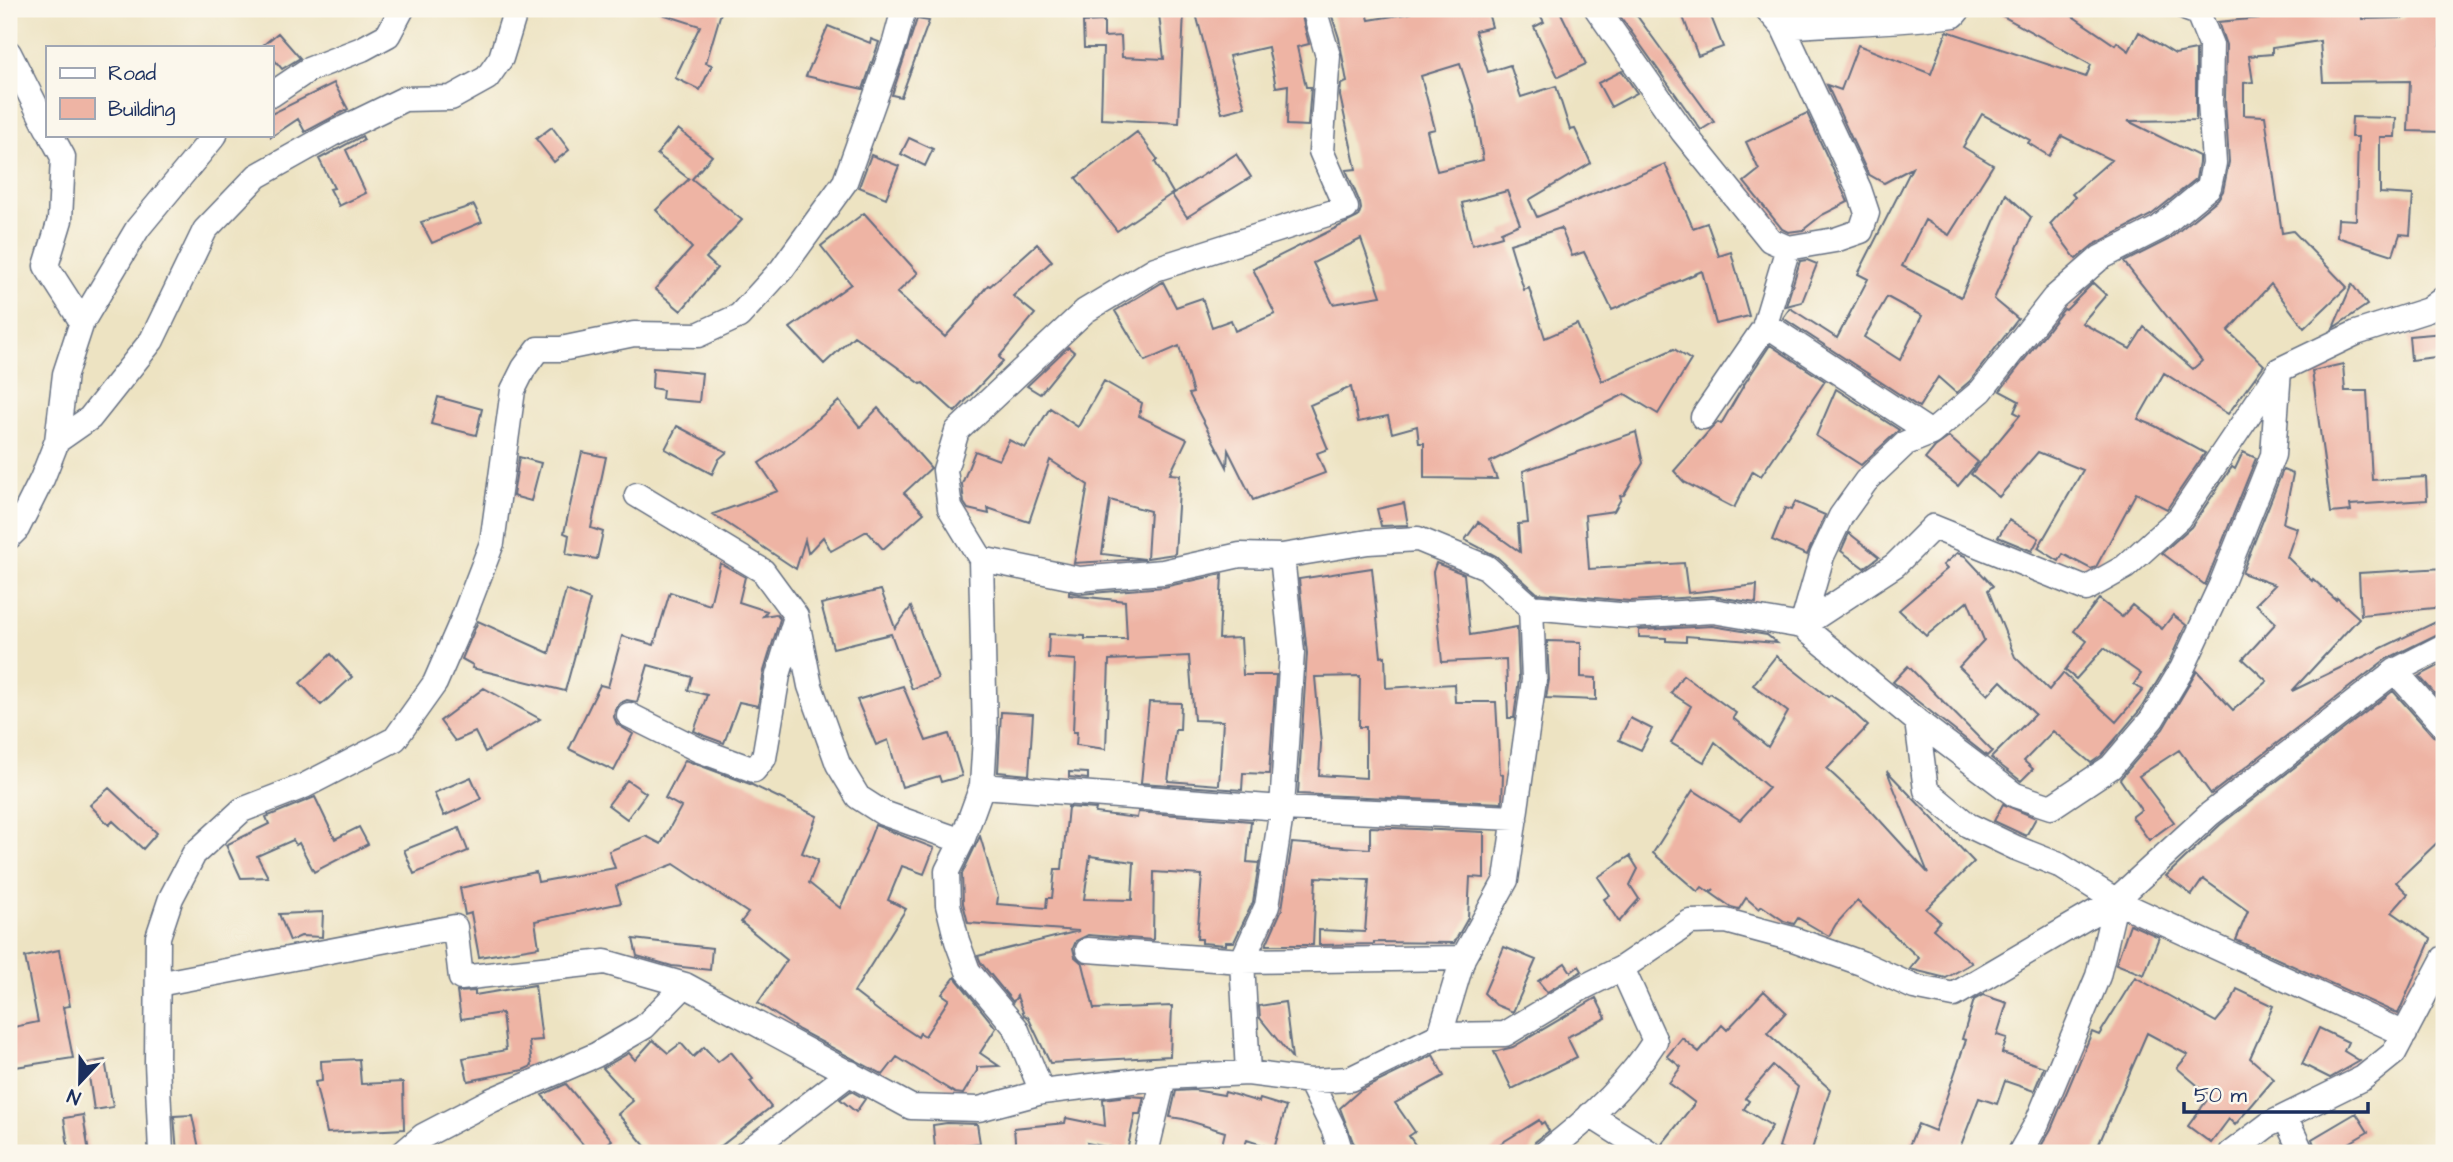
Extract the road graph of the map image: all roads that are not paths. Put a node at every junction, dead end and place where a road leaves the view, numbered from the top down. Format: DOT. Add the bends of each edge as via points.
graph roads {
  1 [pos="402,9"];
  2 [pos="516,9"];
  3 [pos="904,9"];
  4 [pos="1314,9"];
  5 [pos="1597,9"];
  6 [pos="1959,9"];
  7 [pos="2187,9"];
  8 [pos="1775,18"];
  9 [pos="9,54"];
  10 [pos="273,94"];
  11 [pos="46,126"];
  12 [pos="52,136"];
  13 [pos="214,136"];
  14 [pos="1788,248"];
  15 [pos="2444,298"];
  16 [pos="82,322"];
  17 [pos="1765,324"];
  18 [pos="2279,370"];
  19 [pos="1703,417"];
  20 [pos="1931,433"];
  21 [pos="57,441"];
  22 [pos="637,495"];
  23 [pos="9,537"];
  24 [pos="1282,556"];
  25 [pos="981,559"];
  26 [pos="1531,607"];
  27 [pos="796,616"];
  28 [pos="1802,626"];
  29 [pos="2444,646"];
  30 [pos="2395,671"];
  31 [pos="629,715"];
  32 [pos="1917,721"];
  33 [pos="2444,726"];
  34 [pos="982,786"];
  35 [pos="1282,808"];
  36 [pos="1515,818"];
  37 [pos="962,841"];
  38 [pos="2116,900"];
  39 [pos="1087,950"];
  40 [pos="1463,958"];
  41 [pos="2444,958"];
  42 [pos="1242,961"];
  43 [pos="1622,968"];
  44 [pos="158,984"];
  45 [pos="685,985"];
  46 [pos="2405,1034"];
  47 [pos="1440,1035"];
  48 [pos="850,1073"];
  49 [pos="1248,1073"];
  50 [pos="1164,1077"];
  51 [pos="1310,1081"];
  52 [pos="1042,1092"];
  53 [pos="1590,1115"];
  54 [pos="2285,1117"];
  55 [pos="161,1153"];
  56 [pos="402,1153"];
  57 [pos="746,1153"];
  58 [pos="1146,1153"];
  59 [pos="1341,1153"];
  60 [pos="1545,1153"];
  61 [pos="1650,1153"];
  62 [pos="2020,1153"];
  63 [pos="2231,1153"];
  64 [pos="2302,1153"];
  1 -- 10 [label="street" via="388,35 307,70"];
  2 -- 21 [label="street" via="501,58 487,78 451,99 404,99 257,176 205,230 152,340 90,418"];
  3 -- 44 [label="street" via="845,182 782,269 739,316 698,335 634,334 561,349 538,349 513,390 492,543 435,682 395,738 304,786 242,810 194,854 171,898 158,937"];
  4 -- 25 [label="street" via="1328,56 1321,151 1346,208 1156,269 1085,311 990,399 957,431 945,470 950,508"];
  5 -- 14 [label="street" via="1683,132 1770,240"];
  6 -- 8 [label="street" via="1954,15 1905,22"];
  7 -- 20 [label="street" via="2198,13 2211,45 2214,163 2209,187 2159,228 2100,258 2054,298 1981,391"];
  8 -- 14 [label="street" via="1867,213 1861,231"];
  9 -- 11 [label="street"];
  12 -- 16 [label="street" via="62,157 60,220 46,266"];
  13 -- 16 [label="street" via="138,228"];
  14 -- 17 [label="street"];
  15 -- 18 [label="street" via="2428,310 2356,333"];
  16 -- 21 [label="street" via="65,374"];
  17 -- 19 [label="street"];
  17 -- 20 [label="street"];
  18 -- 28 [label="street" via="2179,518 2125,567 2086,589 1933,527 1895,565"];
  18 -- 32 [label="street" via="2273,455 2221,585 2182,669 2152,719 2111,767 2051,807 2015,795"];
  20 -- 28 [label="street" via="1906,443 1866,481 1841,516 1822,556"];
  21 -- 23 [label="street" via="17,529"];
  22 -- 27 [label="street" via="763,571"];
  24 -- 25 [label="street" via="1240,555 1163,572 1079,579"];
  24 -- 26 [label="street" via="1418,539 1486,567"];
  24 -- 35 [label="street" via="1292,652"];
  25 -- 34 [label="street"];
  26 -- 28 [label="street" via="1630,616 1713,611"];
  26 -- 36 [label="street" via="1534,680"];
  27 -- 31 [label="street" via="778,675 764,758 754,770 699,750"];
  27 -- 37 [label="street" via="810,686 838,764 858,797 883,813"];
  28 -- 32 [label="street"];
  29 -- 30 [label="street"];
  30 -- 33 [label="street"];
  30 -- 38 [label="street" via="2210,814"];
  32 -- 38 [label="street" via="1926,790 1968,825 2059,865"];
  34 -- 35 [label="street"];
  34 -- 37 [label="street"];
  35 -- 36 [label="street"];
  35 -- 42 [label="street" via="1267,905"];
  36 -- 40 [label="street" via="1506,880"];
  37 -- 52 [label="street" via="947,872 948,905 957,941 968,971 1016,1028"];
  38 -- 43 [label="street" via="1954,995 1914,987 1793,939 1726,921 1690,922"];
  38 -- 46 [label="street"];
  38 -- 62 [label="street" via="2098,976"];
  39 -- 42 [label="street"];
  40 -- 42 [label="street"];
  40 -- 47 [label="street"];
  41 -- 46 [label="street"];
  42 -- 49 [label="street"];
  43 -- 47 [label="street" via="1505,1034"];
  43 -- 53 [label="street" via="1655,1041 1639,1065"];
  44 -- 45 [label="street" via="455,927 461,978 605,961"];
  44 -- 55 [label="street"];
  45 -- 48 [label="street"];
  45 -- 56 [label="street" via="644,1027 492,1100 423,1136"];
  46 -- 54 [label="street" via="2394,1053 2363,1078"];
  47 -- 51 [label="street" via="1349,1079"];
  48 -- 52 [label="street" via="911,1107 979,1109"];
  48 -- 57 [label="street"];
  49 -- 50 [label="street"];
  49 -- 51 [label="street"];
  50 -- 52 [label="street"];
  50 -- 58 [label="street"];
  51 -- 59 [label="street"];
  53 -- 60 [label="street"];
  53 -- 61 [label="street"];
  54 -- 63 [label="street"];
  54 -- 64 [label="street"];
}
